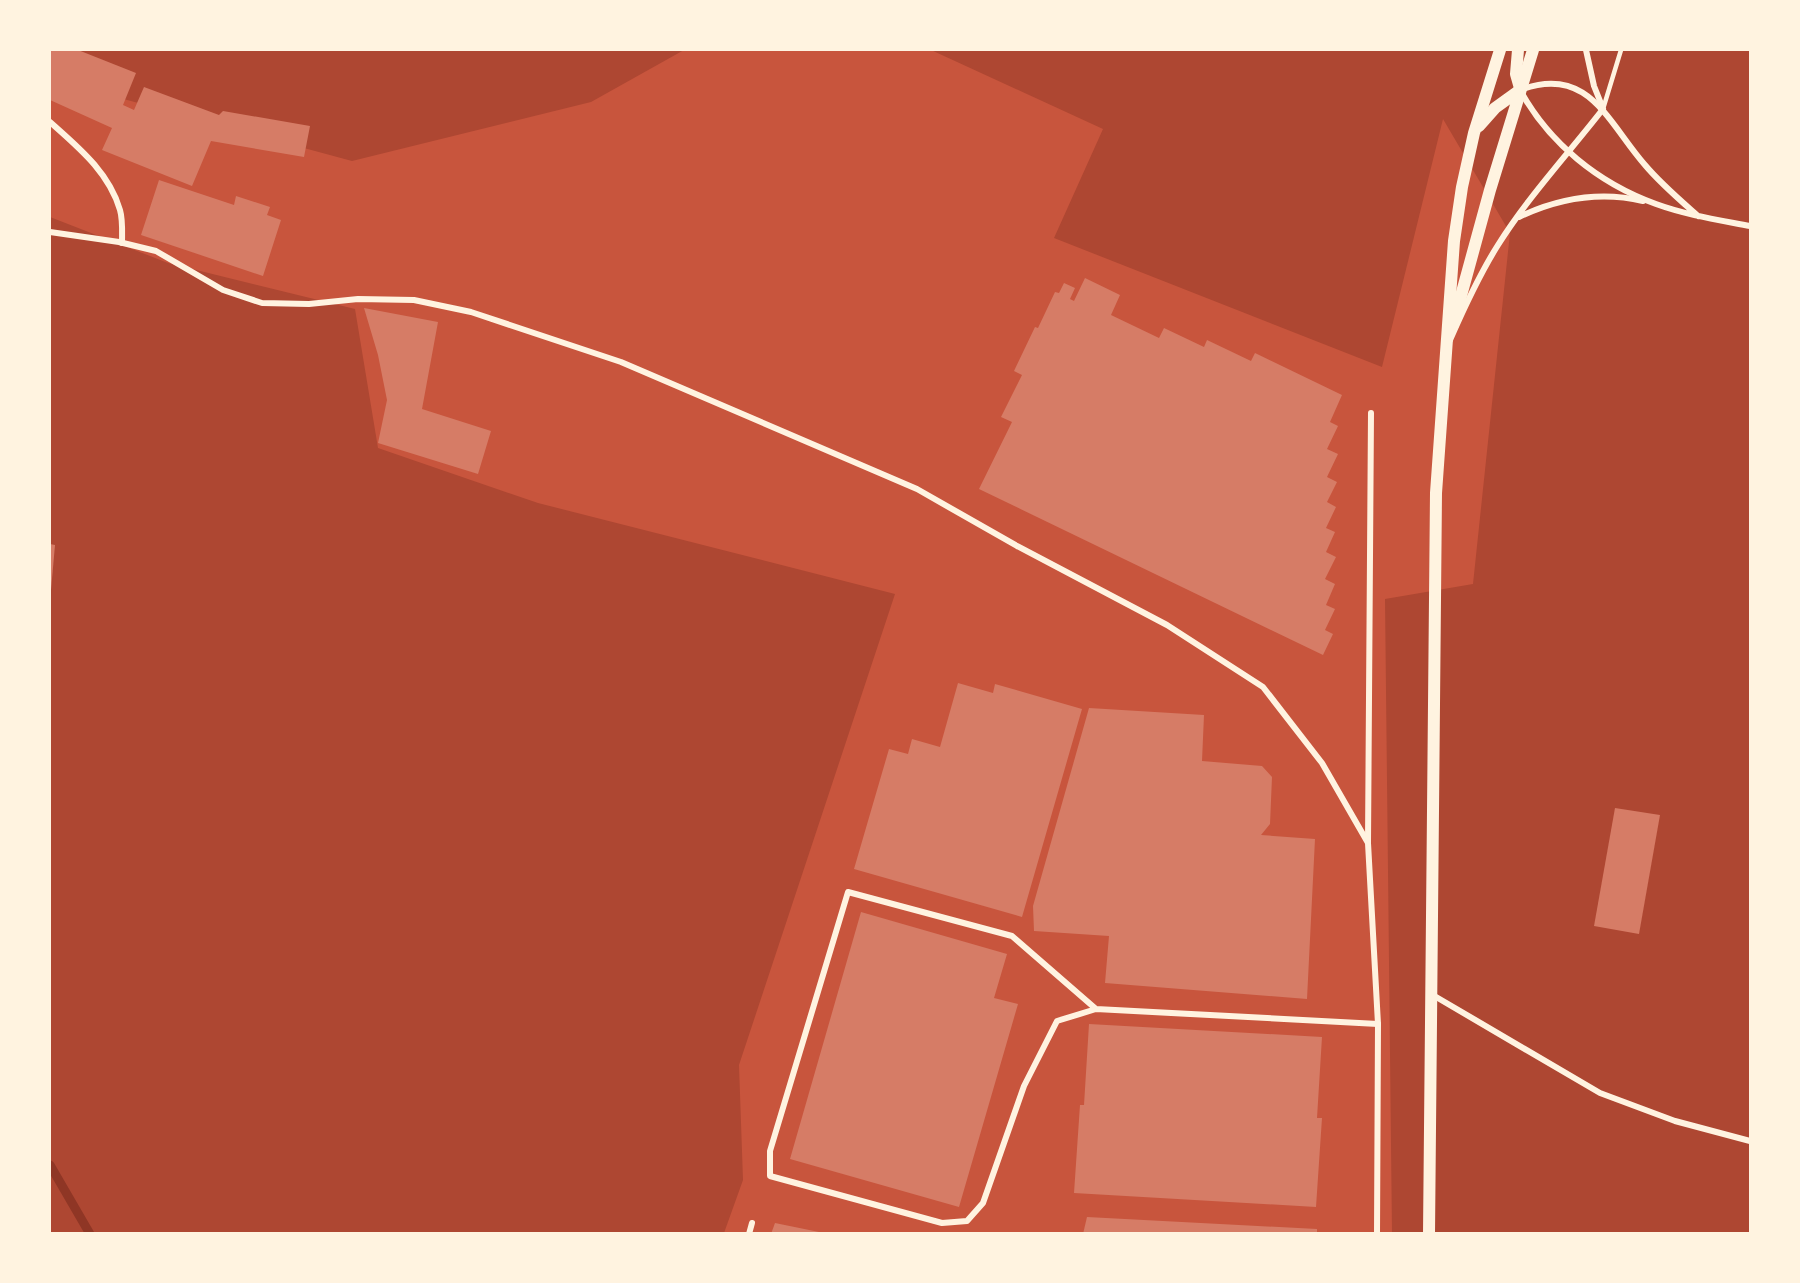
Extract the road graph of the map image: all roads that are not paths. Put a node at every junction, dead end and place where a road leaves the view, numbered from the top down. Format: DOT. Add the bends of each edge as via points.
graph roads {
  1 [pos="1500,50"];
  2 [pos="1518,50"];
  3 [pos="1533,50"];
  4 [pos="1586,50"];
  5 [pos="1621,50"];
  6 [pos="1520,90"];
  7 [pos="1603,110"];
  8 [pos="50,122"];
  9 [pos="1474,133"];
  10 [pos="1569,153"];
  11 [pos="1655,204"];
  12 [pos="1698,216"];
  13 [pos="1516,219"];
  14 [pos="1750,226"];
  15 [pos="50,232"];
  16 [pos="122,243"];
  17 [pos="1448,347"];
  18 [pos="1371,413"];
  19 [pos="1368,843"];
  20 [pos="1430,993"];
  21 [pos="1096,1009"];
  22 [pos="1378,1024"];
  23 [pos="1750,1141"];
  24 [pos="752,1223"];
  25 [pos="749,1233"];
  26 [pos="1377,1233"];
  27 [pos="1429,1233"];
  1 -- 9 [label="main road"];
  2 -- 6 [label="main road" via="1516,74"];
  3 -- 6 [label="main road"];
  4 -- 7 [label="street"];
  5 -- 7 [label="lane"];
  6 -- 7 [label="street" via="1534,84 1563,84 1592,98"];
  6 -- 9 [label="main road" via="1495,108"];
  6 -- 10 [label="street" via="1541,124"];
  6 -- 17 [label="main road"];
  7 -- 10 [label="street"];
  7 -- 12 [label="street" via="1646,167"];
  8 -- 16 [label="street" via="84,152 110,184 121,212"];
  9 -- 17 [label="main road" via="1454,241"];
  10 -- 11 [label="street" via="1593,171"];
  10 -- 13 [label="street"];
  11 -- 12 [label="street"];
  11 -- 13 [label="street" via="1631,198 1582,197 1537,208"];
  12 -- 14 [label="street"];
  13 -- 17 [label="street" via="1497,245"];
  15 -- 16 [label="street"];
  16 -- 19 [label="street" via="156,251 223,290 262,303 414,300 471,312 621,362 917,489 1167,625 1263,687 1322,763"];
  17 -- 20 [label="main road" via="1436,493"];
  18 -- 19 [label="street"];
  19 -- 22 [label="street"];
  20 -- 23 [label="street" via="1600,1093 1675,1121"];
  20 -- 27 [label="main road"];
  21 -- 21 [label="street" via="1057,1021 1024,1086 983,1203 967,1221 942,1223 770,1176 770,1151 848,892 1012,936"];
  21 -- 22 [label="street"];
  22 -- 26 [label="street"];
  24 -- 25 [label="street"];
}
